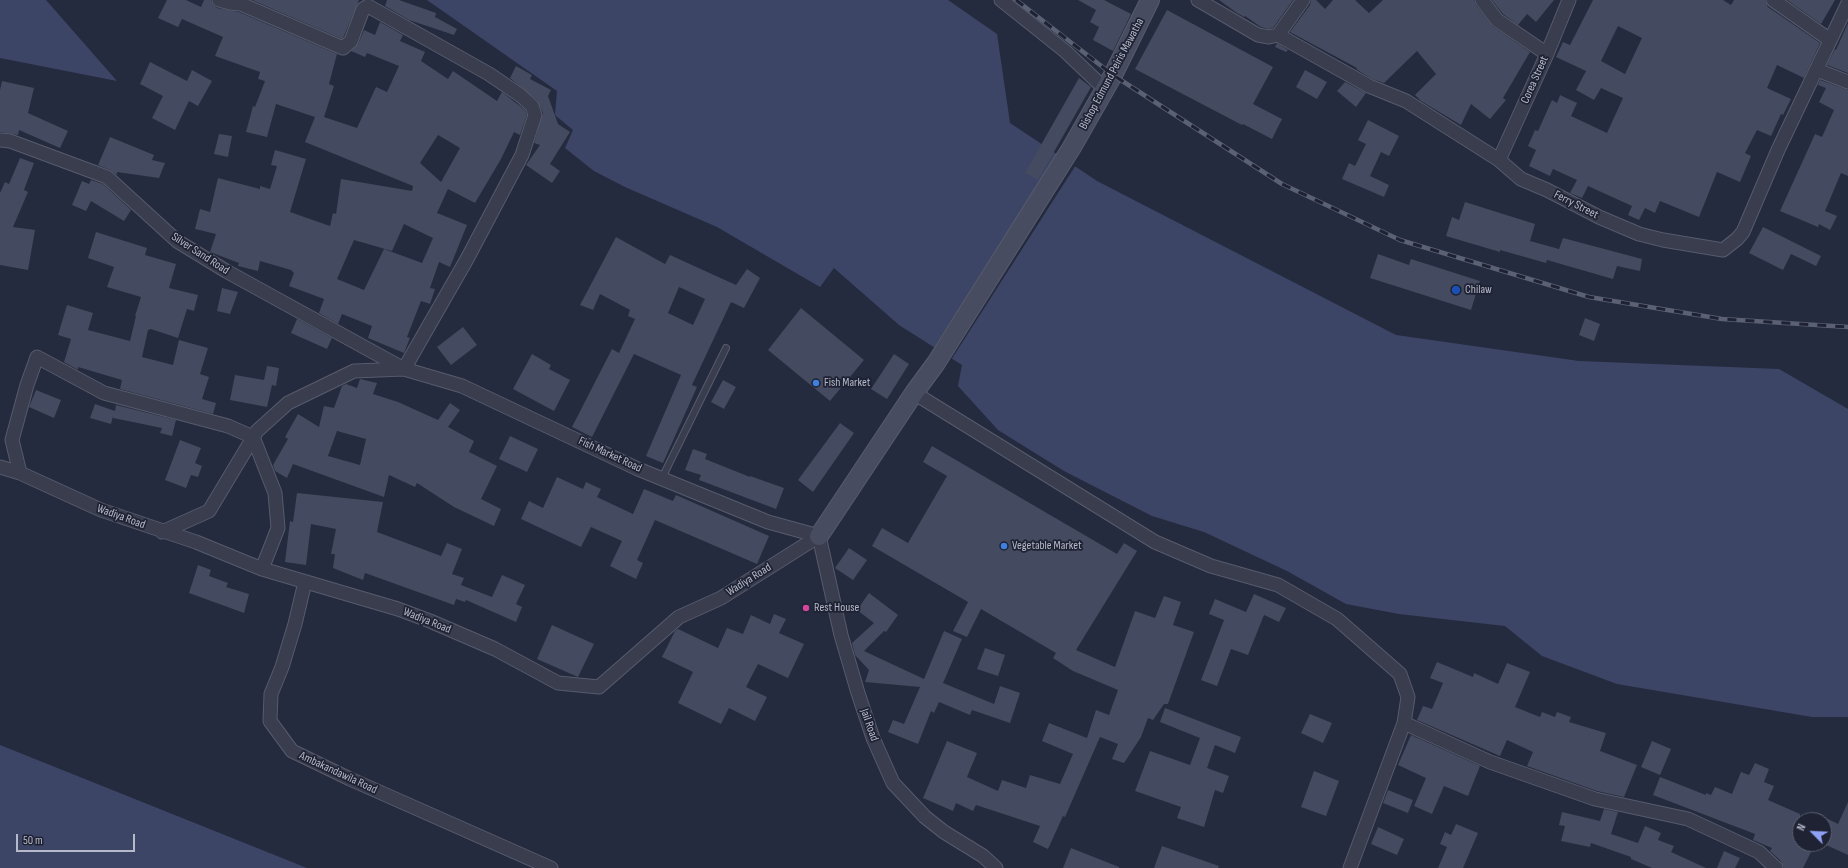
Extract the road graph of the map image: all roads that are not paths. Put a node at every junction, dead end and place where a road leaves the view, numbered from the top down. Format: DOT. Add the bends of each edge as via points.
graph roads {
  1 [pos="219,0"];
  2 [pos="1001,0"];
  3 [pos="1150,0"];
  4 [pos="1198,0"];
  5 [pos="1302,0"];
  6 [pos="1482,0"];
  7 [pos="1569,0"];
  8 [pos="1773,0"];
  9 [pos="1848,3"];
  10 [pos="1278,36"];
  11 [pos="1830,40"];
  12 [pos="1547,54"];
  13 [pos="1817,70"];
  14 [pos="1848,82"];
  15 [pos="1105,89"];
  16 [pos="0,140"];
  17 [pos="1500,160"];
  18 [pos="726,348"];
  19 [pos="404,369"];
  20 [pos="914,393"];
  21 [pos="253,437"];
  22 [pos="0,467"];
  23 [pos="20,473"];
  24 [pos="662,478"];
  25 [pos="162,532"];
  26 [pos="819,536"];
  27 [pos="262,569"];
  28 [pos="305,582"];
  29 [pos="1404,724"];
  30 [pos="551,868"];
  31 [pos="996,868"];
  32 [pos="1350,868"];
  33 [pos="1776,868"];
  1 -- 19 [label="street" via="242,4 343,48 351,41 363,9 368,6 489,74 532,106 535,115 522,155 467,259"];
  2 -- 15 [label="street" via="1065,51"];
  3 -- 15 [label="street, Bishop Edmund Peiris Mawatha"];
  4 -- 10 [label="street, Ferry Street" via="1258,35"];
  5 -- 10 [label="street"];
  6 -- 12 [label="street" via="1497,20"];
  7 -- 12 [label="street, Corea Street"];
  8 -- 11 [label="street"];
  9 -- 11 [label="street, Ferry Street"];
  10 -- 17 [label="street, Ferry Street" via="1369,86 1406,102"];
  11 -- 13 [label="street, Ferry Street"];
  12 -- 17 [label="street, Corea Street"];
  13 -- 14 [label="street"];
  13 -- 17 [label="street, Ferry Street" via="1778,150 1743,232 1723,250 1686,245 1639,234 1521,179"];
  15 -- 20 [label="street, Bishop Edmund Peiris Mawatha" via="936,363"];
  16 -- 19 [label="street, Silver Sand Road" via="10,141 107,177 177,241 226,271"];
  18 -- 24 [label="lane"];
  19 -- 21 [label="street" via="354,371 288,403"];
  19 -- 24 [label="street, Fish Market Road" via="462,386"];
  20 -- 26 [label="street, Bishop Edmund Peiris Mawatha"];
  20 -- 29 [label="street" via="1155,542 1211,566 1278,585 1337,619 1400,674 1408,697"];
  21 -- 23 [label="street" via="228,426 104,393 37,357 12,440"];
  21 -- 25 [label="street" via="209,511"];
  21 -- 27 [label="street" via="275,493 278,528"];
  22 -- 23 [label="street, Wadiya Road"];
  23 -- 25 [label="street, Wadiya Road" via="101,510"];
  24 -- 26 [label="street, Fish Market Road" via="768,522"];
  25 -- 27 [label="street, Wadiya Road" via="196,542"];
  26 -- 28 [label="street, Wadiya Road" via="721,598 679,617 599,687 558,682 495,649 430,621"];
  26 -- 31 [label="street, Jail Road" via="841,635 858,693 873,738 893,783 925,817 983,856"];
  27 -- 28 [label="street, Wadiya Road"];
  28 -- 30 [label="street, Ambakandawila Road" via="295,624 272,694 270,721 292,751"];
  29 -- 32 [label="street"];
  29 -- 33 [label="street" via="1490,762 1595,799 1688,819 1759,852"];
}
